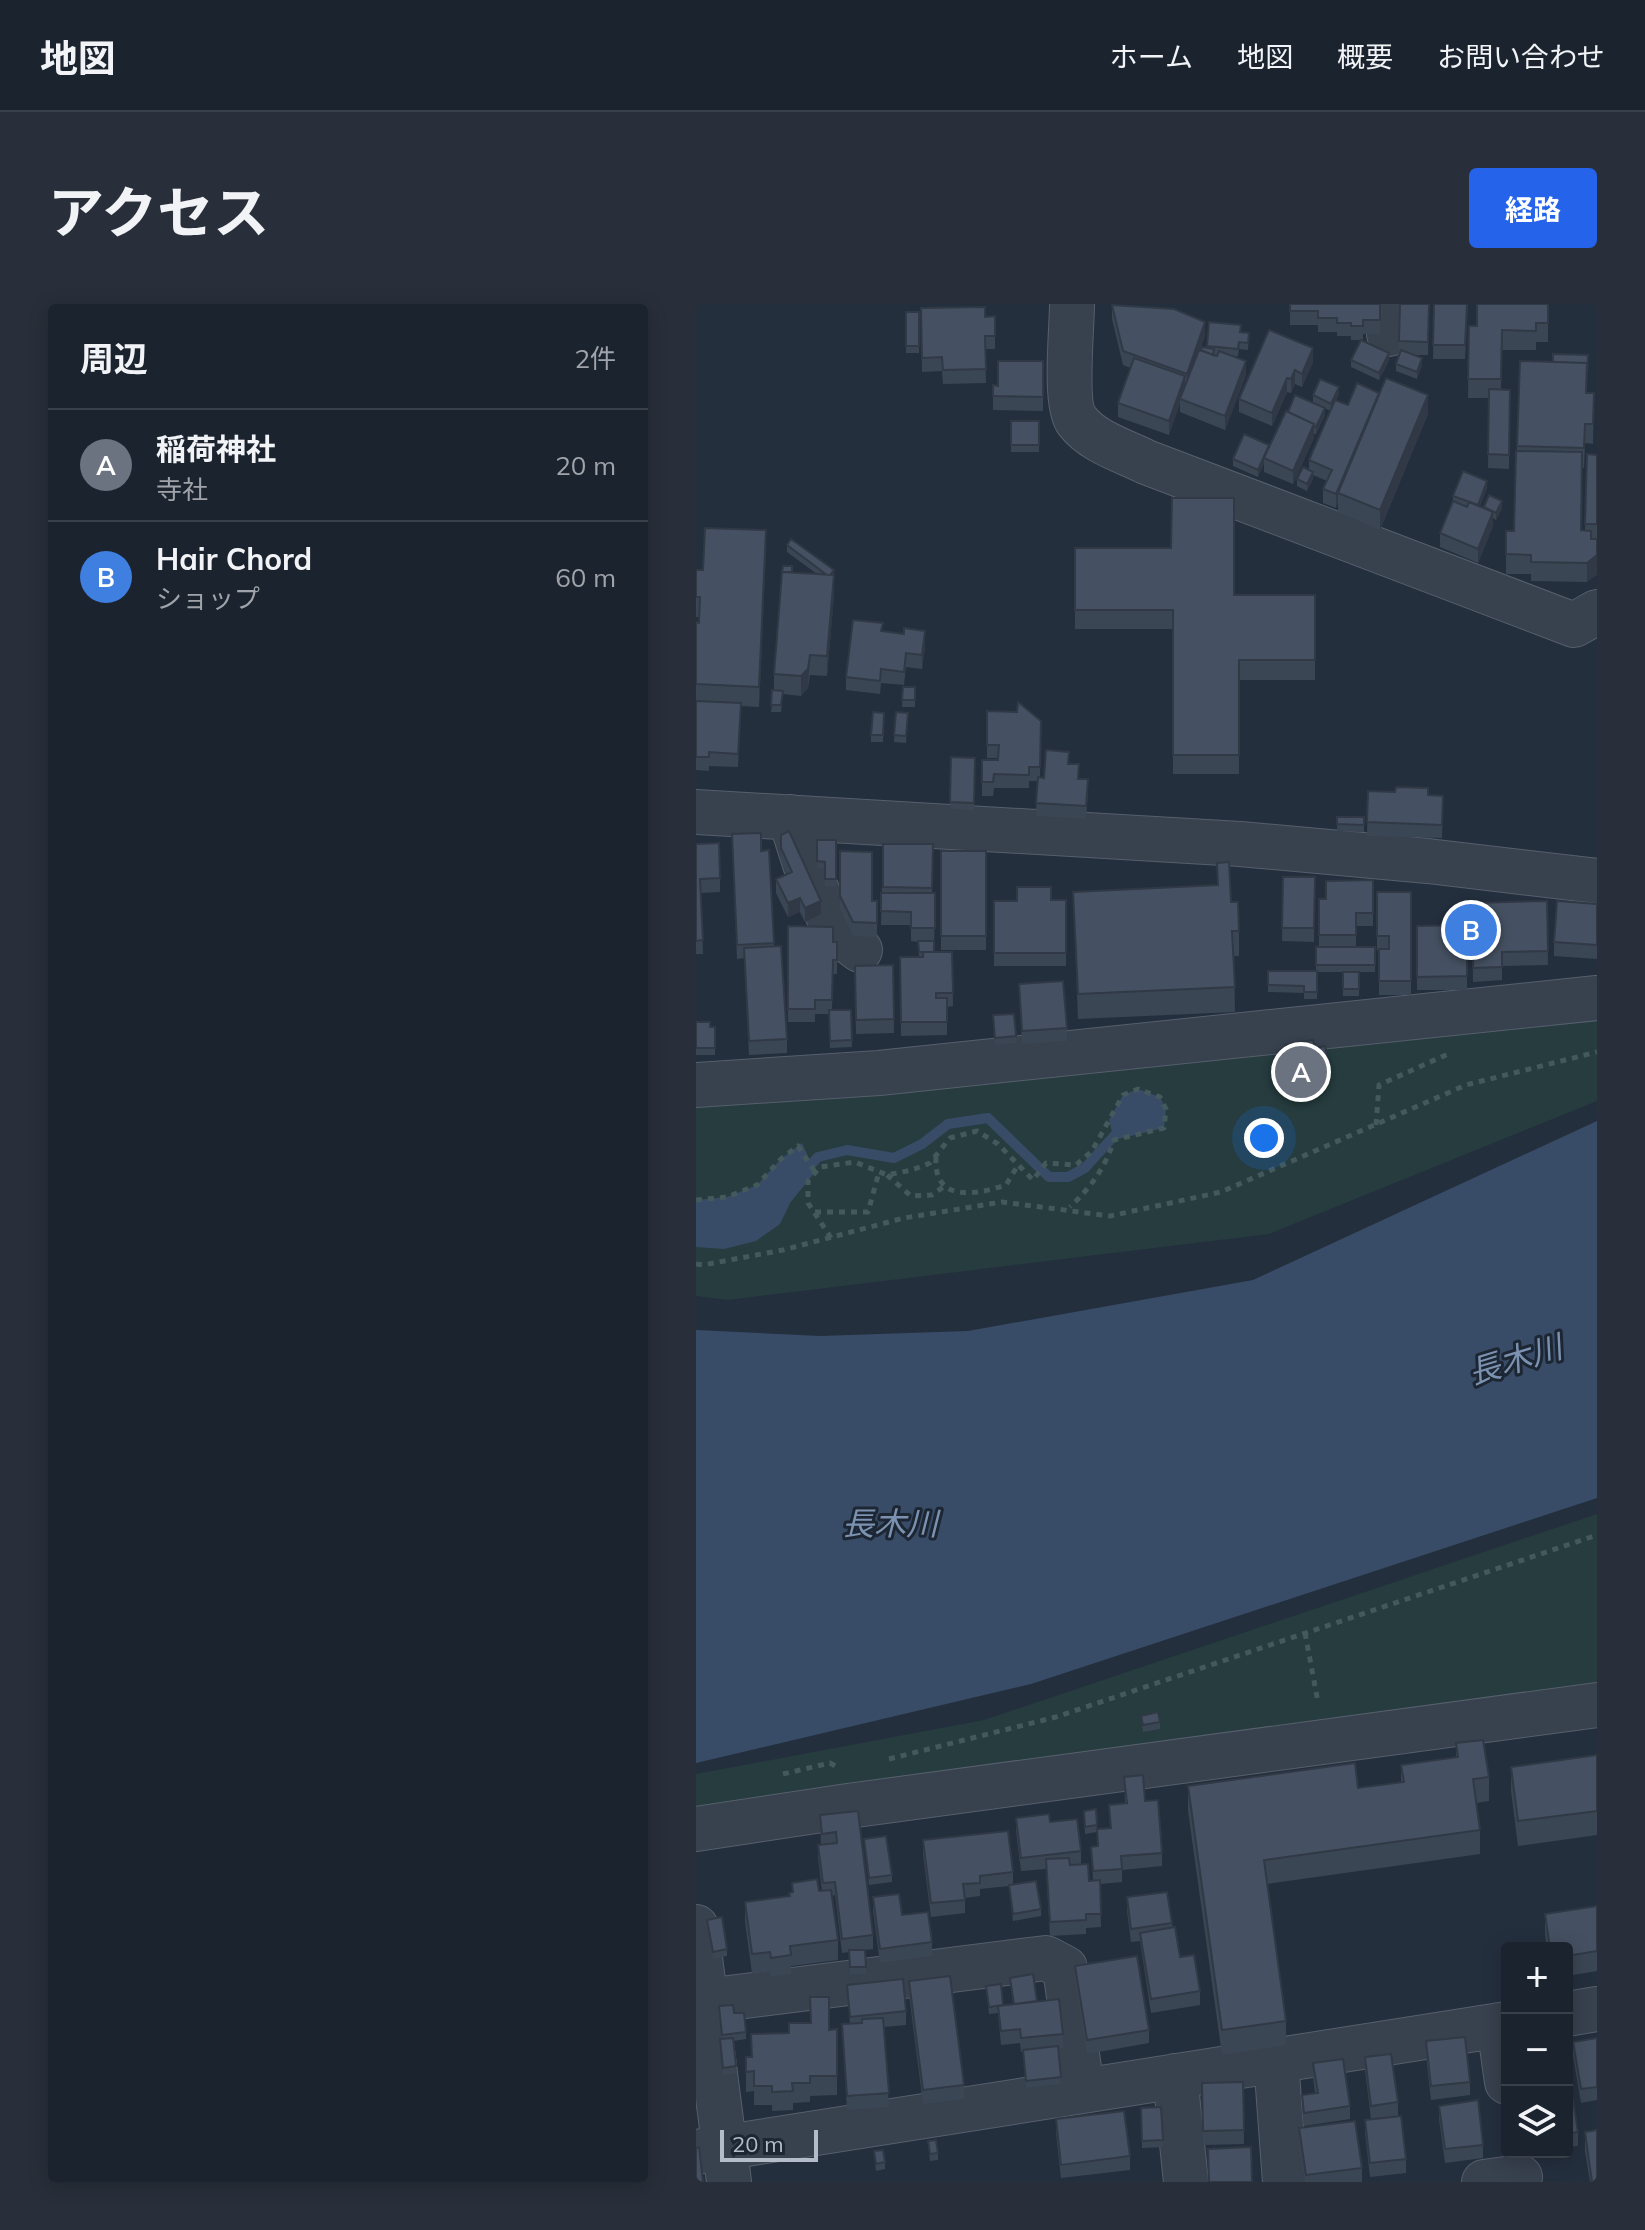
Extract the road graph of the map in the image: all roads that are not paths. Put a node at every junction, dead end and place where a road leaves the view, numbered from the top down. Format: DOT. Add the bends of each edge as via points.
graph roads {
  1 [pos="1072,304"];
  2 [pos="1589,625"];
  3 [pos="696,812"];
  4 [pos="790,817"];
  5 [pos="1597,881"];
  6 [pos="860,950"];
  7 [pos="1597,998"];
  8 [pos="696,1085"];
  9 [pos="1597,1705"];
  10 [pos="696,1829"];
  11 [pos="696,1927"];
  12 [pos="705,2001"];
  13 [pos="1597,2009"];
  14 [pos="1573,2013"];
  15 [pos="1501,2024"];
  16 [pos="1276,2060"];
  17 [pos="1175,2076"];
  18 [pos="1082,2090"];
  19 [pos="716,2160"];
  20 [pos="1186,2182"];
  21 [pos="1285,2182"];
  1 -- 2 [label="street" via="1070,398 1075,420 1096,438 1146,462"];
  3 -- 4 [label="street"];
  4 -- 5 [label="street" via="1240,844"];
  4 -- 6 [label="street" via="835,931"];
  7 -- 8 [label="street" via="879,1073"];
  9 -- 10 [label="street"];
  11 -- 12 [label="street"];
  12 -- 18 [label="street" via="1046,1958 1065,1968"];
  12 -- 19 [label="street"];
  13 -- 14 [label="street"];
  15 -- 16 [label="street"];
  16 -- 17 [label="street"];
  16 -- 21 [label="street"];
  17 -- 18 [label="street"];
  17 -- 20 [label="street"];
  18 -- 19 [label="street"];
}
